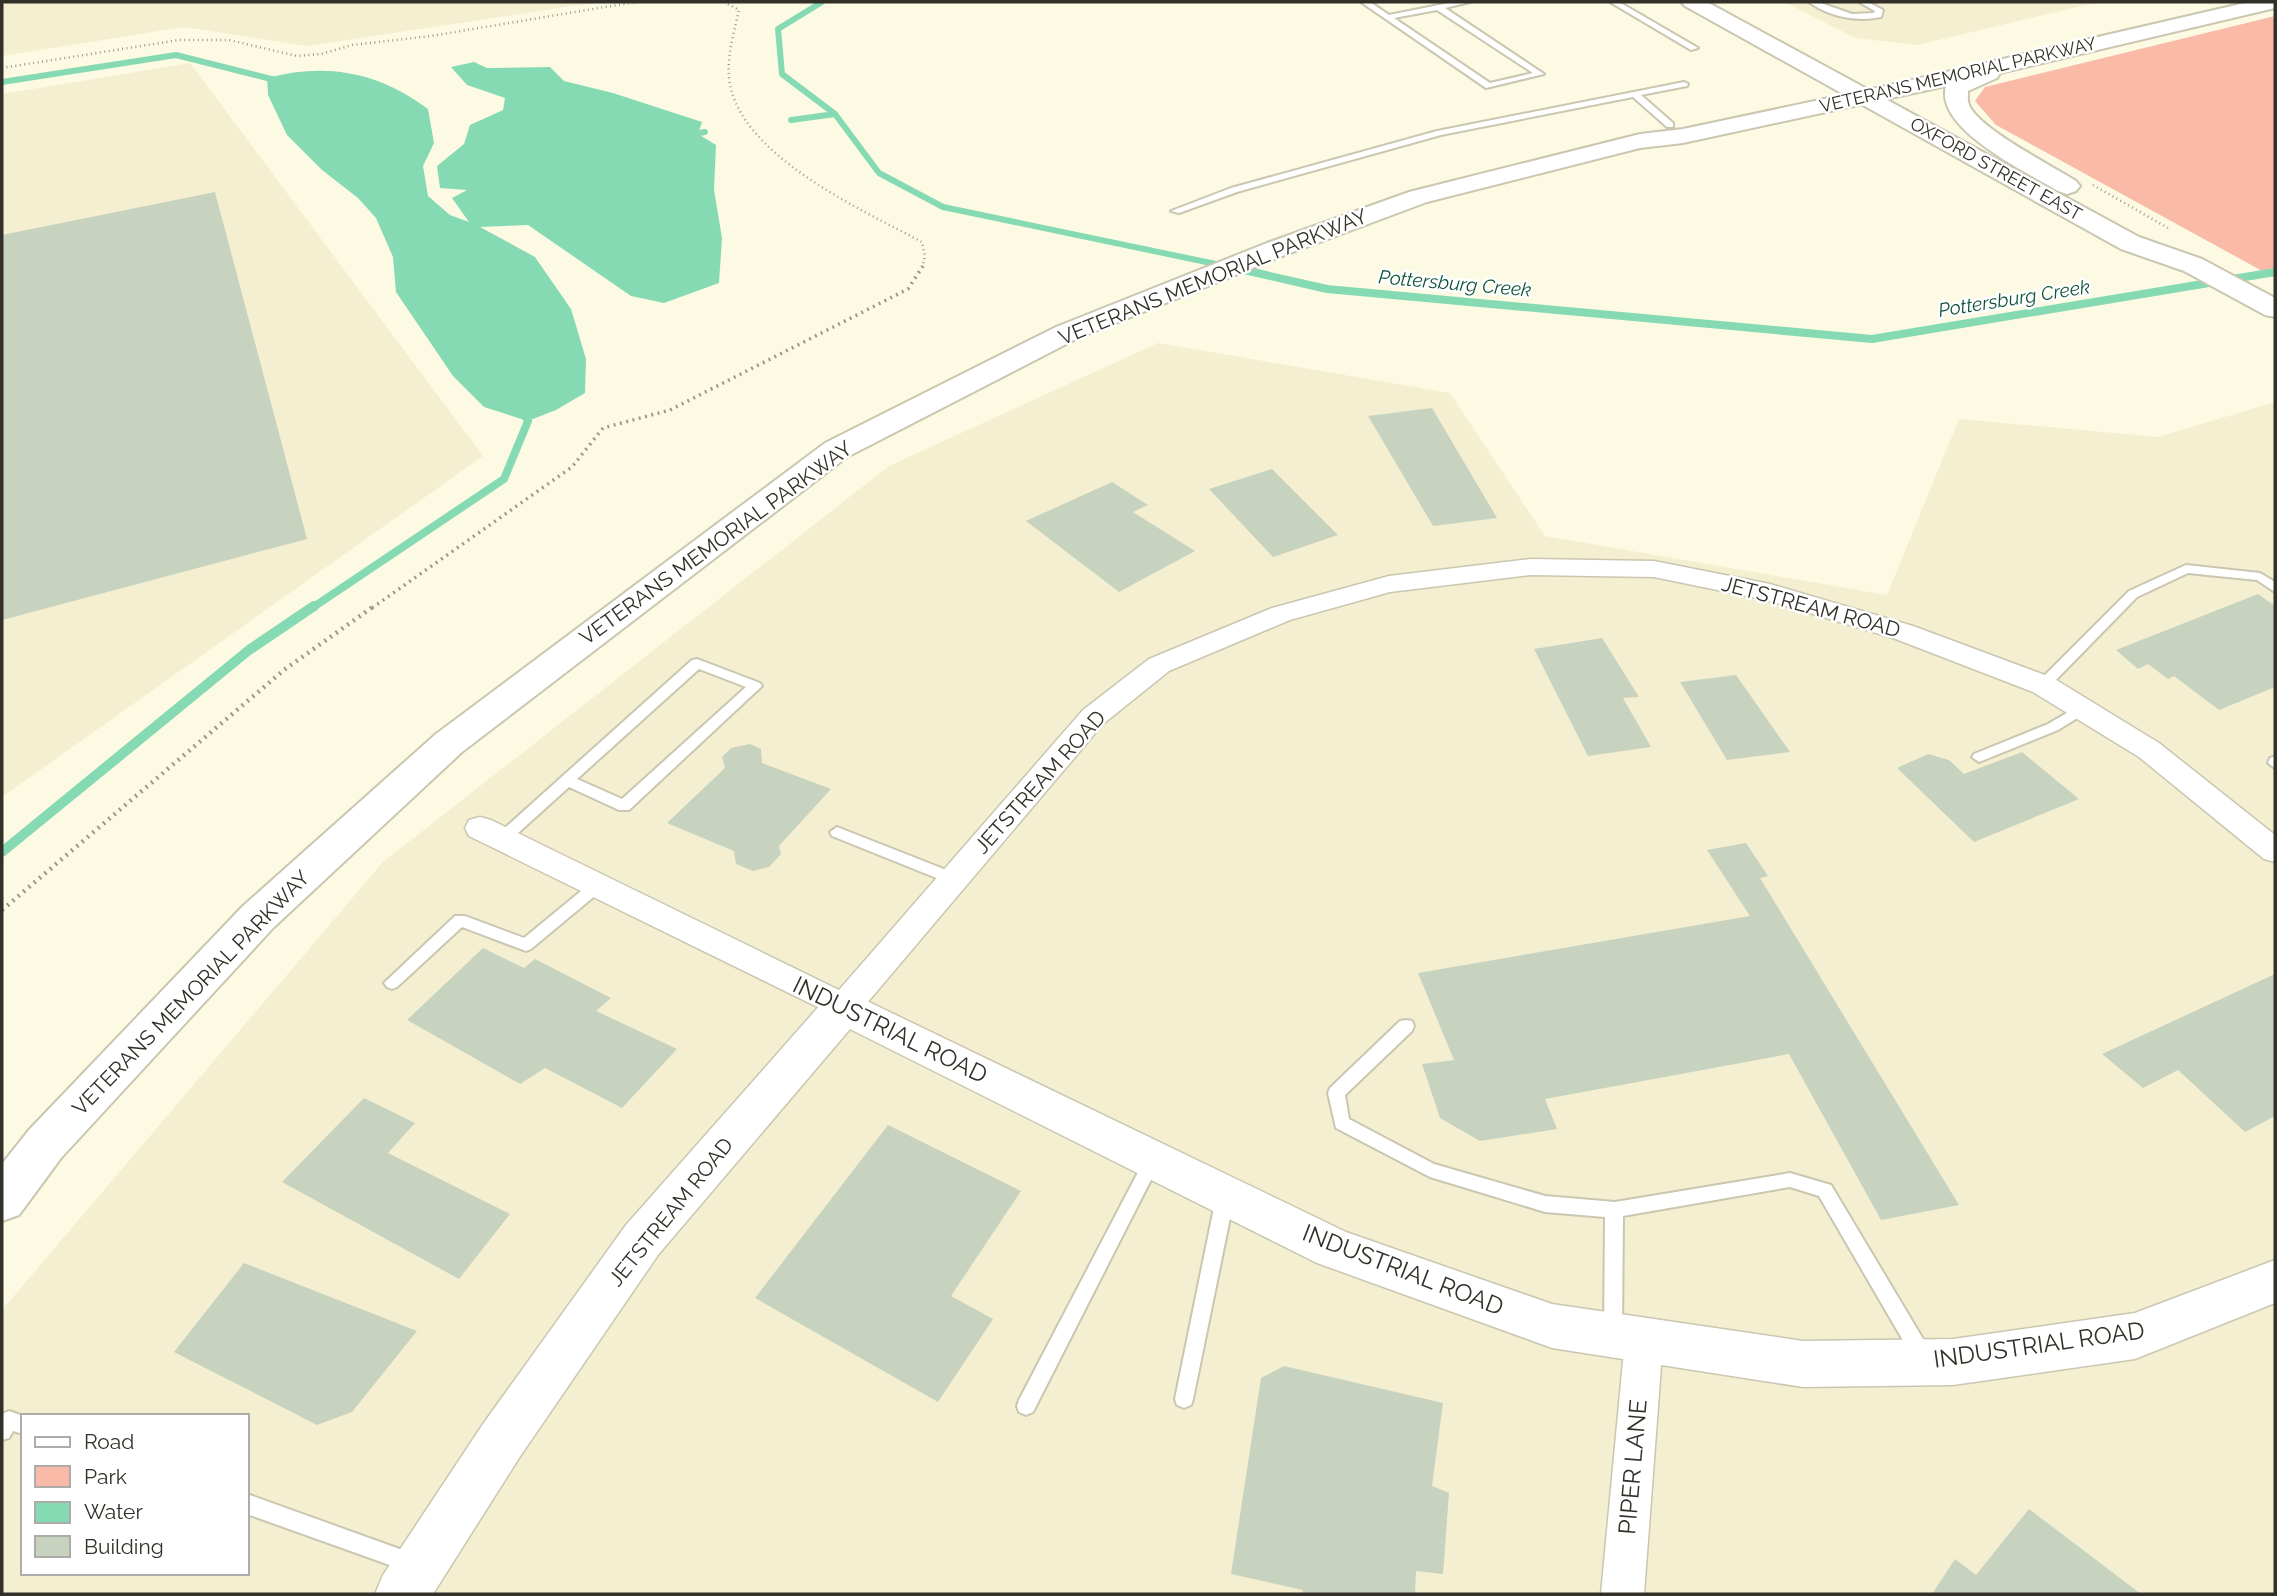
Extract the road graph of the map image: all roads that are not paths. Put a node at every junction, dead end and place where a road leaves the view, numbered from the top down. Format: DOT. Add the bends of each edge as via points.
graph roads {
  1 [pos="1365,2"];
  2 [pos="1466,2"];
  3 [pos="1614,2"];
  4 [pos="1692,2"];
  5 [pos="1725,2"];
  6 [pos="1813,2"];
  7 [pos="1863,2"];
  8 [pos="2206,2"];
  9 [pos="2275,2"];
  10 [pos="1438,7"];
  11 [pos="1388,17"];
  12 [pos="1694,48"];
  13 [pos="2006,65"];
  14 [pos="1684,84"];
  15 [pos="1840,84"];
  16 [pos="1864,87"];
  17 [pos="1890,92"];
  18 [pos="1637,96"];
  19 [pos="1670,125"];
  20 [pos="1640,141"];
  21 [pos="2075,182"];
  22 [pos="1175,211"];
  23 [pos="2193,265"];
  24 [pos="2275,309"];
  25 [pos="2275,588"];
  26 [pos="2043,685"];
  27 [pos="2081,709"];
  28 [pos="1979,757"];
  29 [pos="567,780"];
  30 [pos="837,832"];
  31 [pos="491,834"];
  32 [pos="2275,851"];
  33 [pos="954,879"];
  34 [pos="597,886"];
  35 [pos="392,983"];
  36 [pos="844,1007"];
  37 [pos="1406,1026"];
  38 [pos="1154,1159"];
  39 [pos="1226,1195"];
  40 [pos="2,1200"];
  41 [pos="1614,1210"];
  42 [pos="2275,1280"];
  43 [pos="1629,1338"];
  44 [pos="1926,1362"];
  45 [pos="1184,1399"];
  46 [pos="1026,1406"];
  47 [pos="21,1424"];
  48 [pos="2,1432"];
  49 [pos="248,1504"];
  50 [pos="411,1580"];
  51 [pos="1622,1594"];
  1 -- 11 [label="lane"];
  2 -- 10 [label="lane"];
  3 -- 12 [label="lane"];
  4 -- 15 [label="main road, OXFORD STREET EAST"];
  5 -- 16 [label="main road, OXFORD STREET EAST"];
  6 -- 7 [label="lane" via="1842,17 1878,15 1879,10"];
  8 -- 16 [label="main road, VETERANS MEMORIAL PARKWAY"];
  9 -- 13 [label="main road, VETERANS MEMORIAL PARKWAY"];
  10 -- 11 [label="lane"];
  10 -- 11 [label="lane" via="1540,74 1489,86"];
  13 -- 17 [label="main road, VETERANS MEMORIAL PARKWAY"];
  13 -- 21 [label="main road" via="1957,87 1960,111 1983,132"];
  14 -- 18 [label="lane"];
  15 -- 16 [label="main road, OXFORD STREET EAST"];
  15 -- 19 [label="main road, VETERANS MEMORIAL PARKWAY"];
  16 -- 17 [label="main road, VETERANS MEMORIAL PARKWAY"];
  16 -- 20 [label="main road, VETERANS MEMORIAL PARKWAY" via="1683,136"];
  16 -- 23 [label="main road, OXFORD STREET EAST" via="2130,243"];
  17 -- 21 [label="main road, OXFORD STREET EAST"];
  18 -- 19 [label="lane"];
  18 -- 22 [label="lane" via="1440,133"];
  19 -- 20 [label="main road, VETERANS MEMORIAL PARKWAY"];
  20 -- 40 [label="main road, VETERANS MEMORIAL PARKWAY" via="1418,197 1276,249 1066,333 836,450 449,743 258,917 45,1144"];
  21 -- 23 [label="main road, OXFORD STREET EAST" via="2161,237"];
  23 -- 24 [label="main road, OXFORD STREET EAST"];
  25 -- 26 [label="lane" via="2260,577 2186,569 2133,594"];
  26 -- 27 [label="street, JETSTREAM ROAD"];
  26 -- 33 [label="street, JETSTREAM ROAD" via="1903,632 1770,592 1654,569 1531,567 1389,584 1281,614 1159,665 1093,717"];
  27 -- 28 [label="lane" via="2053,727"];
  27 -- 32 [label="street, JETSTREAM ROAD" via="2148,750"];
  29 -- 29 [label="lane" via="696,663 755,686 624,806"];
  29 -- 31 [label="lane"];
  30 -- 33 [label="lane"];
  31 -- 34 [label="street, INDUSTRIAL ROAD"];
  33 -- 36 [label="street, JETSTREAM ROAD"];
  34 -- 35 [label="lane" via="526,945 460,920"];
  34 -- 36 [label="street, INDUSTRIAL ROAD"];
  36 -- 38 [label="street, INDUSTRIAL ROAD"];
  36 -- 50 [label="street, JETSTREAM ROAD" via="642,1240 501,1441"];
  37 -- 41 [label="lane" via="1336,1093 1342,1123 1430,1170 1545,1204"];
  38 -- 39 [label="street, INDUSTRIAL ROAD"];
  38 -- 46 [label="lane"];
  39 -- 43 [label="street, INDUSTRIAL ROAD" via="1333,1248 1552,1326"];
  39 -- 45 [label="lane"];
  41 -- 43 [label="lane"];
  41 -- 44 [label="lane" via="1790,1180 1825,1190"];
  42 -- 44 [label="street, INDUSTRIAL ROAD" via="2135,1336"];
  43 -- 44 [label="street, INDUSTRIAL ROAD" via="1802,1364"];
  43 -- 51 [label="street, PIPER LANE"];
  47 -- 48 [label="lane" via="9,1420"];
  49 -- 50 [label="lane"];
}
